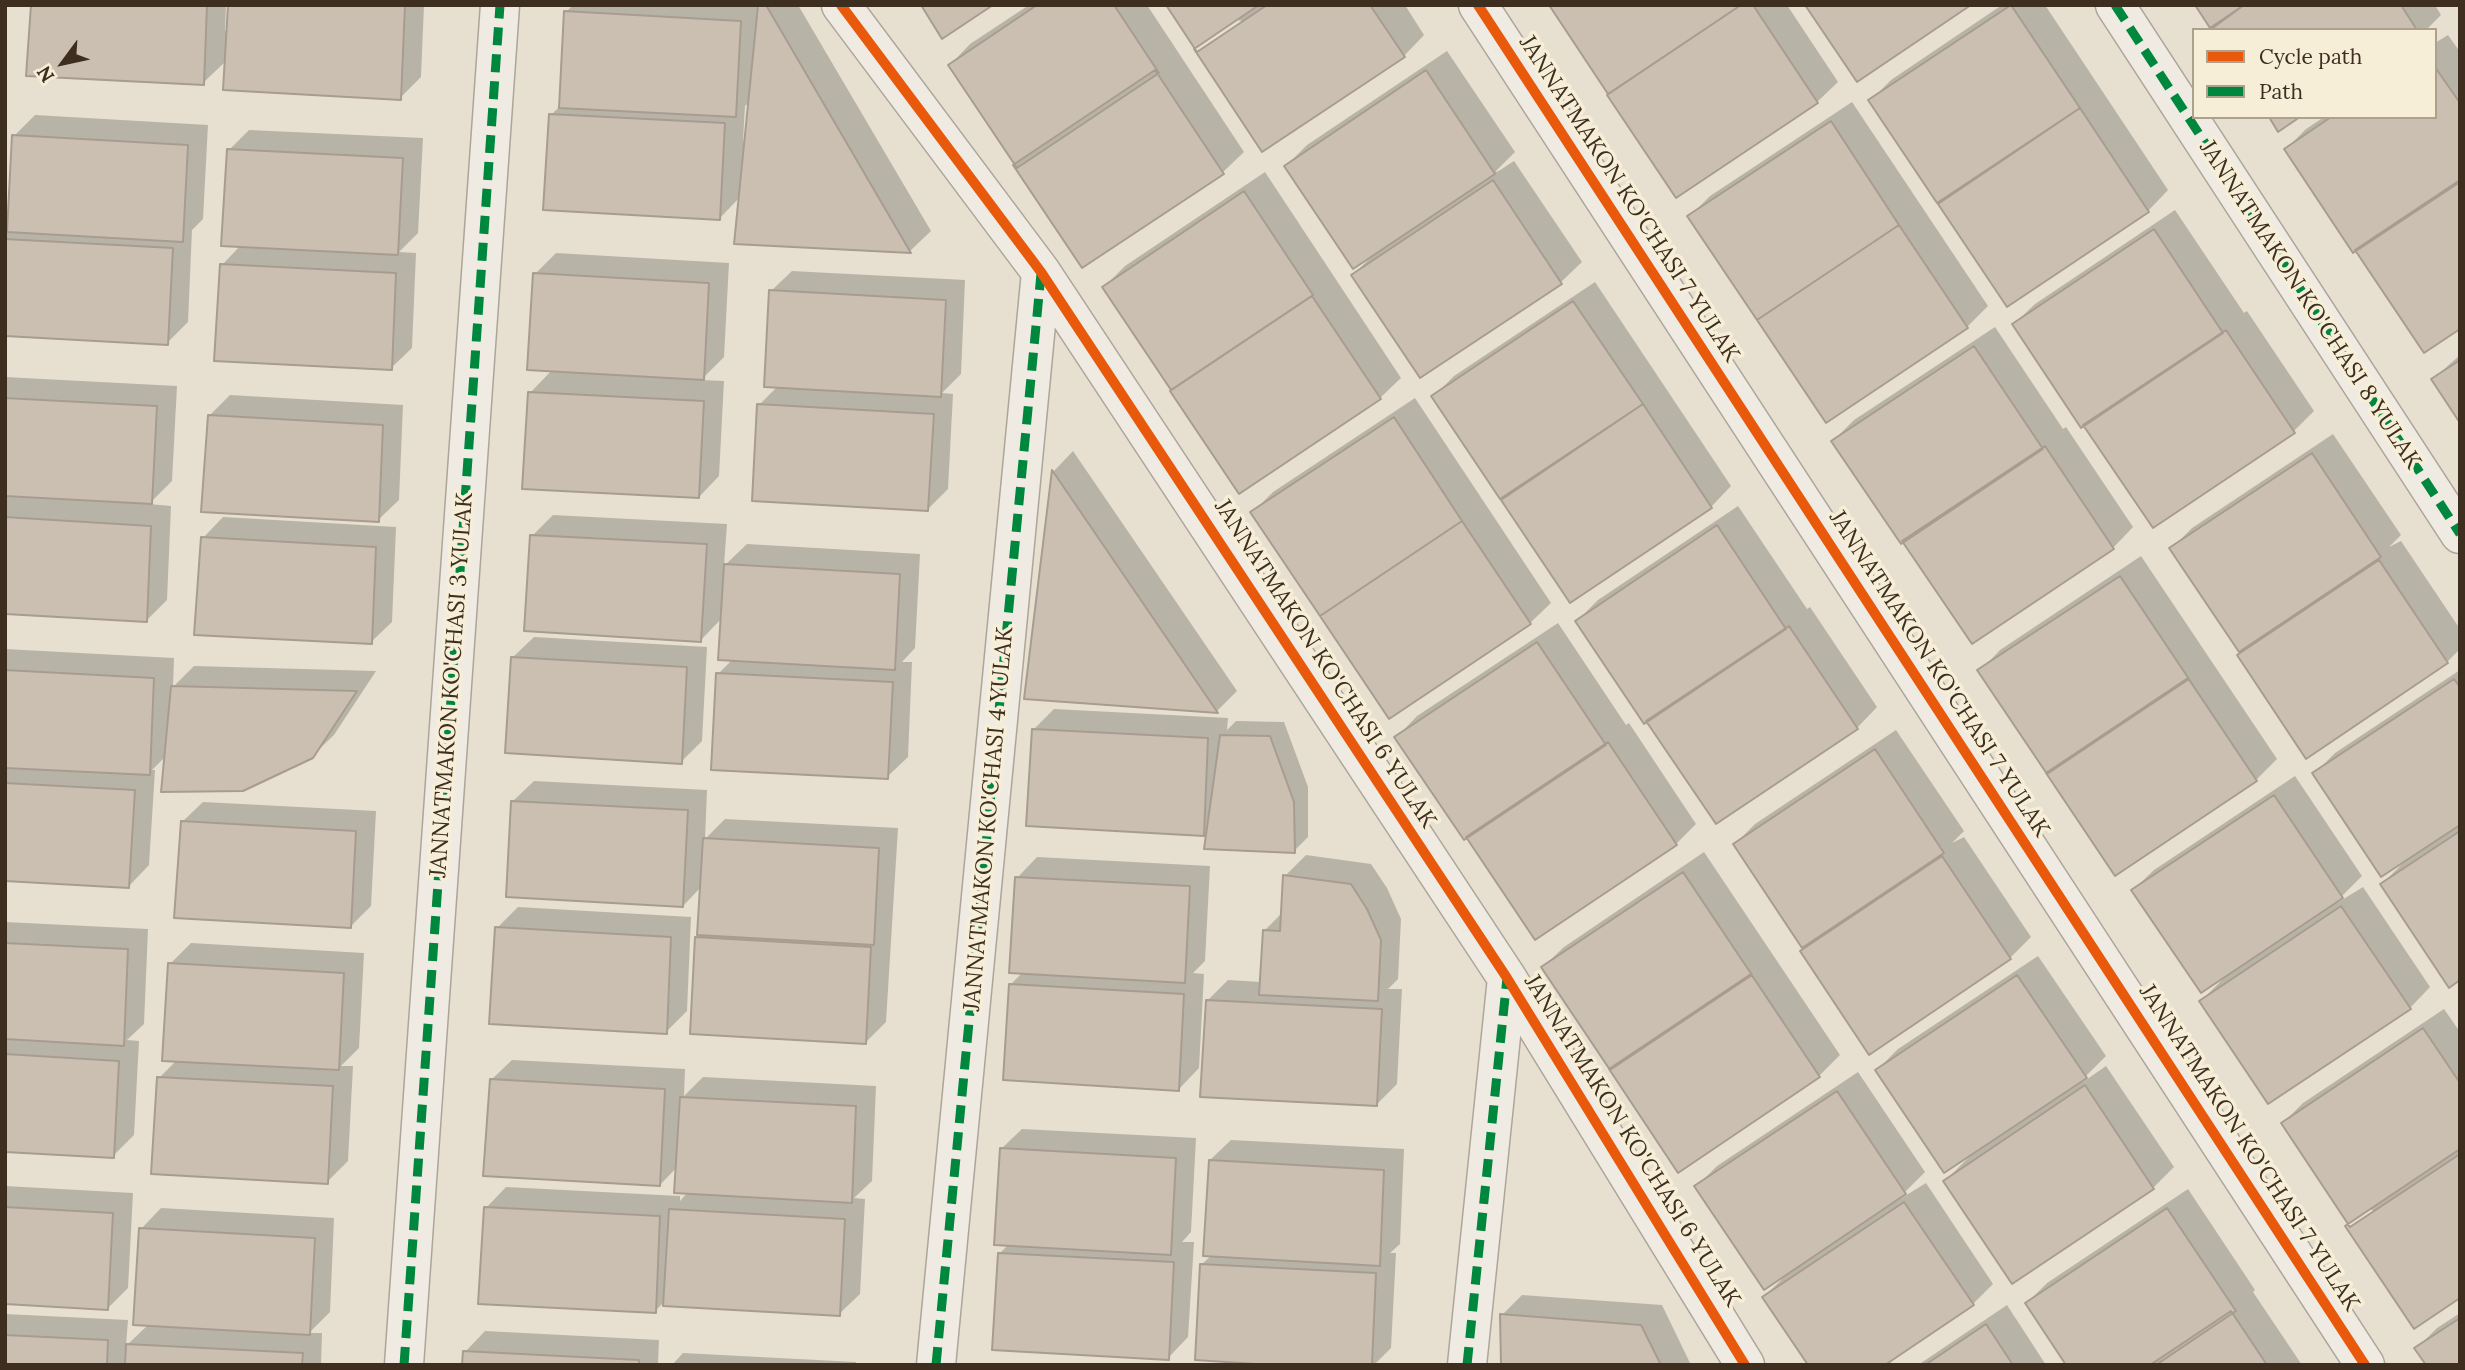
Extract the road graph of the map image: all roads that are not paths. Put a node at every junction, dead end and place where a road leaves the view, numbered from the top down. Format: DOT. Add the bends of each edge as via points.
graph roads {
  1 [pos="500,5"];
  2 [pos="841,5"];
  3 [pos="1478,5"];
  4 [pos="2115,5"];
  5 [pos="1041,272"];
  6 [pos="2460,534"];
  7 [pos="1507,978"];
  8 [pos="404,1365"];
  9 [pos="936,1365"];
  10 [pos="1467,1365"];
  11 [pos="1745,1365"];
  12 [pos="2365,1365"];
  1 -- 8 [label="street, JANNATMAKON KO'CHASI 3 YULAK"];
  2 -- 5 [label="street, JANNATMAKON KO'CHASI 6 YULAK"];
  3 -- 12 [label="street, JANNATMAKON KO'CHASI 7 YULAK"];
  4 -- 6 [label="street, JANNATMAKON KO'CHASI 8 YULAK"];
  5 -- 7 [label="street, JANNATMAKON KO'CHASI 6 YULAK"];
  5 -- 9 [label="street, JANNATMAKON KO'CHASI 4 YULAK"];
  7 -- 10 [label="street"];
  7 -- 11 [label="street, JANNATMAKON KO'CHASI 6 YULAK"];
}
